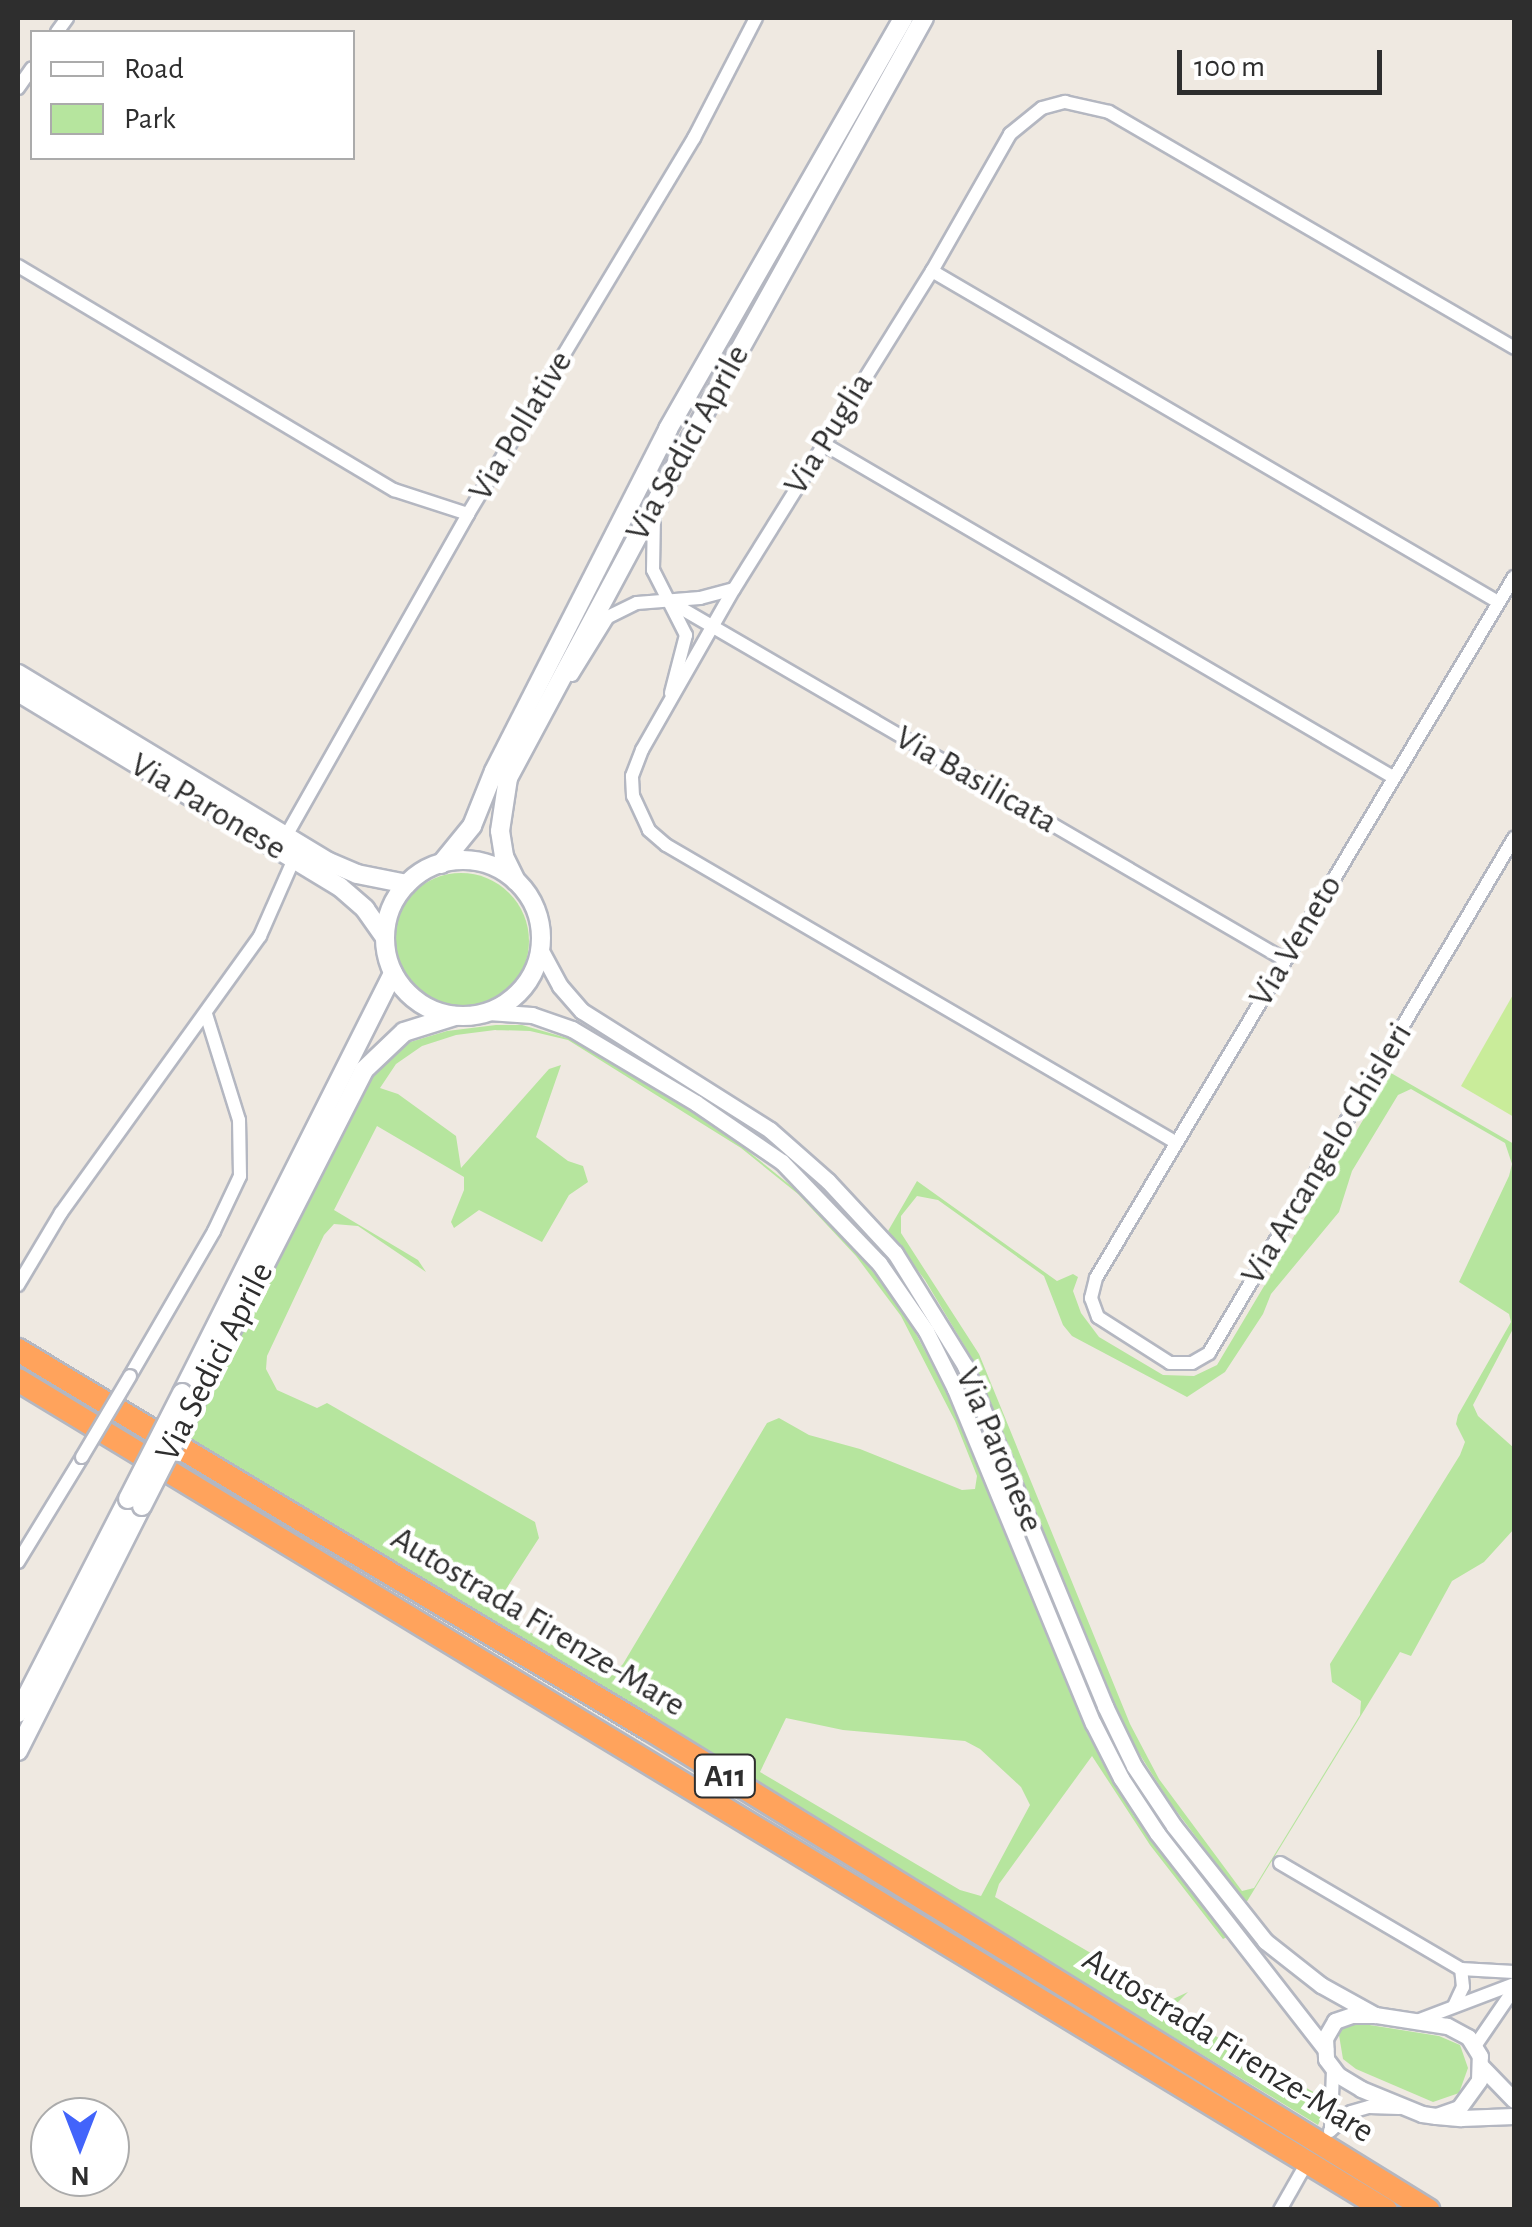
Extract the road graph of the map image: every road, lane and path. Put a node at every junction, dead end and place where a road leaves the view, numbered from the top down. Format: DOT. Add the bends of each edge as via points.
graph roads {
  1 [pos="756,18"];
  2 [pos="903,18"];
  3 [pos="924,18"];
  4 [pos="18,266"];
  5 [pos="932,272"];
  6 [pos="1514,348"];
  7 [pos="822,443"];
  8 [pos="655,502"];
  9 [pos="468,514"];
  10 [pos="1514,576"];
  11 [pos="734,589"];
  12 [pos="667,600"];
  13 [pos="1498,602"];
  14 [pos="714,628"];
  15 [pos="18,674"];
  16 [pos="18,692"];
  17 [pos="548,697"];
  18 [pos="666,710"];
  19 [pos="1393,777"];
  20 [pos="286,836"];
  21 [pos="1514,838"];
  22 [pos="294,859"];
  23 [pos="440,864"];
  24 [pos="516,881"];
  25 [pos="407,884"];
  26 [pos="384,938"];
  27 [pos="540,950"];
  28 [pos="1285,960"];
  29 [pos="392,973"];
  30 [pos="488,1012"];
  31 [pos="206,1014"];
  32 [pos="455,1016"];
  33 [pos="1175,1142"];
  34 [pos="18,1285"];
  35 [pos="1094,1309"];
  36 [pos="18,1350"];
  37 [pos="18,1380"];
  38 [pos="189,1396"];
  39 [pos="135,1502"];
  40 [pos="18,1562"];
  41 [pos="18,1714"];
  42 [pos="18,1752"];
  43 [pos="1280,1863"];
  44 [pos="1460,1969"];
  45 [pos="1514,1972"];
  46 [pos="1514,1987"];
  47 [pos="1454,2006"];
  48 [pos="1375,2016"];
  49 [pos="1413,2022"];
  50 [pos="1475,2046"];
  51 [pos="1325,2048"];
  52 [pos="1482,2066"];
  53 [pos="1333,2070"];
  54 [pos="1514,2100"];
  55 [pos="1404,2108"];
  56 [pos="1436,2116"];
  57 [pos="1514,2116"];
  58 [pos="1301,2174"];
  59 [pos="1280,2210"];
  60 [pos="1386,2210"];
  61 [pos="1428,2210"];
  1 -- 9 [label="street, Via Pollative" via="697,133"];
  2 -- 23 [label="main road, Via Sedici Aprile" via="668,429 472,826"];
  3 -- 8 [label="main road, Via Sedici Aprile"];
  4 -- 9 [label="street" via="394,490"];
  5 -- 6 [label="street, Via Puglia" via="1010,134 1042,108 1065,102 1109,112"];
  5 -- 7 [label="street, Via Puglia"];
  5 -- 13 [label="street"];
  7 -- 11 [label="street, Via Puglia"];
  7 -- 19 [label="street"];
  8 -- 12 [label="street" via="653,570"];
  8 -- 17 [label="main road, Via Sedici Aprile"];
  9 -- 20 [label="street, Via Pollative"];
  10 -- 13 [label="street, Via Veneto"];
  11 -- 12 [label="street"];
  11 -- 14 [label="street, Via Puglia"];
  12 -- 14 [label="street, Via Basilicata"];
  12 -- 17 [label="street" via="637,603 608,617 569,680"];
  12 -- 18 [label="street" via="686,635"];
  13 -- 19 [label="street, Via Veneto"];
  14 -- 18 [label="street, Via Puglia"];
  14 -- 28 [label="street, Via Basilicata"];
  15 -- 20 [label="main road, Via Paronese"];
  16 -- 22 [label="main road, Via Paronese"];
  17 -- 24 [label="main road, Via Sedici Aprile" via="503,794 500,830"];
  18 -- 33 [label="street, Via Puglia" via="632,776 649,830 666,846"];
  19 -- 28 [label="street, Via Veneto"];
  20 -- 25 [label="main road, Via Paronese" via="344,870"];
  21 -- 35 [label="street, Via Arcangelo Ghisleri" via="1209,1352 1192,1363 1170,1362 1108,1326"];
  22 -- 26 [label="main road, Via Paronese" via="352,897"];
  22 -- 31 [label="street" via="260,936"];
  23 -- 24 [label="main road" via="490,865"];
  23 -- 25 [label="main road, Via Sedici Aprile"];
  24 -- 27 [label="main road, Via Sedici Aprile" via="536,912"];
  25 -- 26 [label="main road" via="393,903"];
  26 -- 29 [label="main road"];
  27 -- 30 [label="main road" via="518,994"];
  27 -- 48 [label="street, Via Paronese" via="582,1011 770,1130 828,1180 894,1254 965,1366 1105,1706 1155,1798 1266,1942"];
  28 -- 33 [label="street, Via Veneto"];
  29 -- 32 [label="main road" via="419,1003"];
  29 -- 38 [label="main road, Via Sedici Aprile"];
  30 -- 32 [label="main road, Via Sedici Aprile"];
  30 -- 51 [label="street, Via Paronese" via="572,1029 696,1103 782,1162 879,1262 955,1389 1111,1761 1157,1833"];
  31 -- 34 [label="street" via="61,1214"];
  31 -- 40 [label="street, bridge" via="239,1120 240,1176"];
  32 -- 38 [label="main road, Via Sedici Aprile" via="404,1032 364,1070"];
  33 -- 35 [label="street, Via Veneto" via="1096,1278"];
  36 -- 61 [label="highway, Autostrada Firenze-Mare / A11" via="649,1728"];
  37 -- 60 [label="highway, Autostrada Firenze-Mare / A11"];
  38 -- 39 [label="main road, Via Sedici Aprile, bridge"];
  39 -- 41 [label="main road, Via Sedici Aprile"];
  39 -- 42 [label="main road, Via Sedici Aprile"];
  43 -- 44 [label="street"];
  44 -- 45 [label="street"];
  44 -- 47 [label="street" via="1464,1987"];
  46 -- 47 [label="street"];
  46 -- 50 [label="street"];
  47 -- 49 [label="street"];
  48 -- 49 [label="street"];
  48 -- 51 [label="street" via="1335,2021"];
  49 -- 50 [label="street" via="1458,2030"];
  50 -- 52 [label="street"];
  51 -- 53 [label="street, Via Paronese"];
  52 -- 54 [label="street"];
  52 -- 56 [label="street" via="1468,2100"];
  53 -- 55 [label="street"];
  53 -- 55 [label="street" via="1330,2131 1369,2106"];
  55 -- 56 [label="street"];
  56 -- 57 [label="street"];
  58 -- 59 [label="street"];
}
